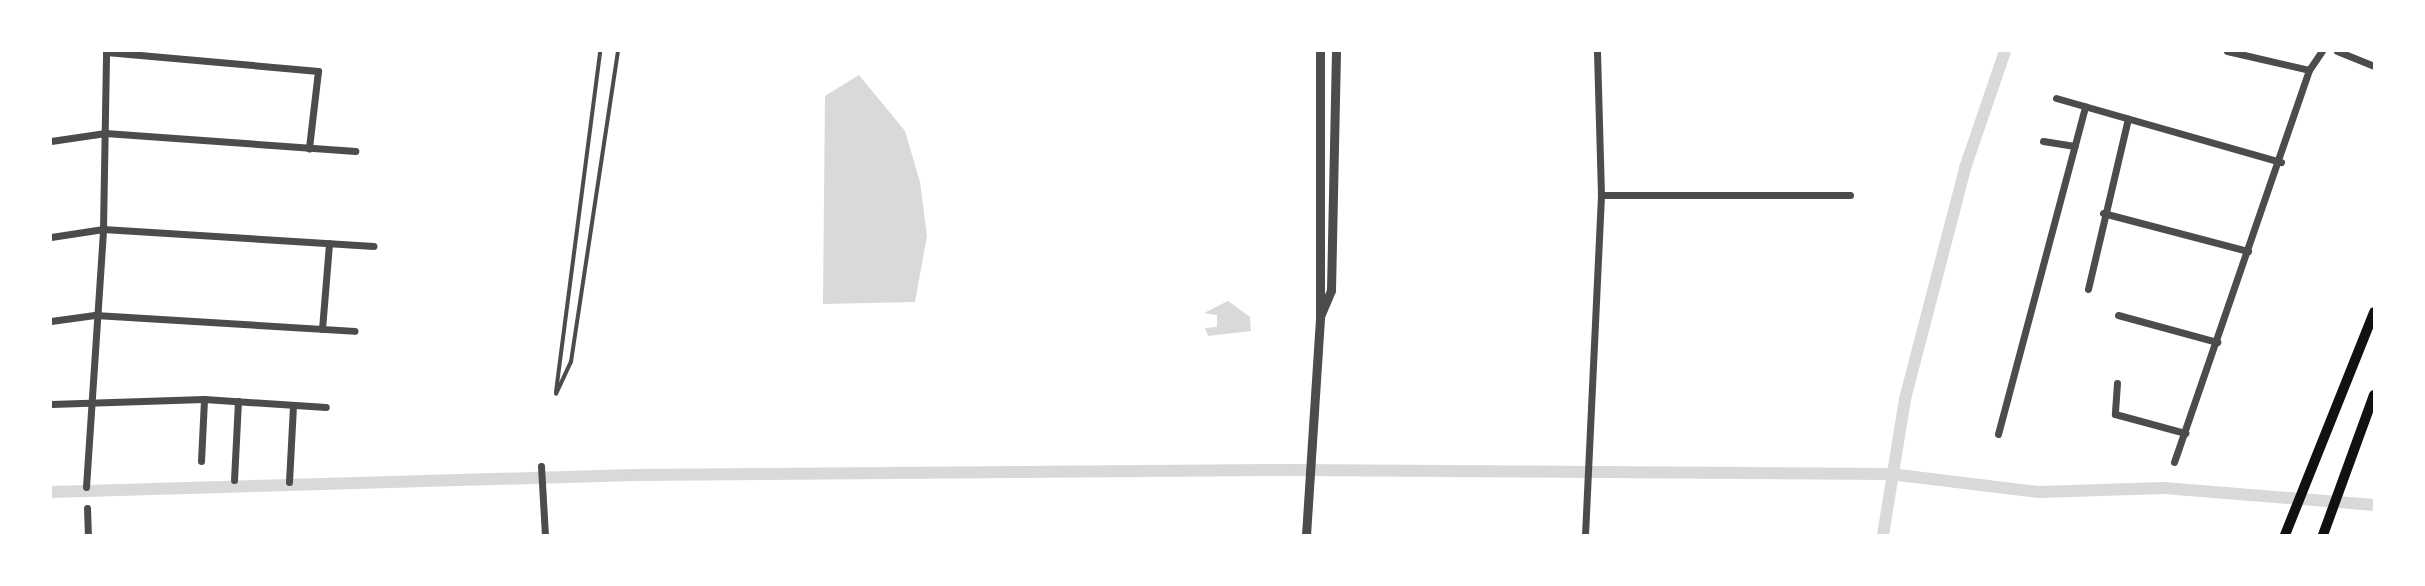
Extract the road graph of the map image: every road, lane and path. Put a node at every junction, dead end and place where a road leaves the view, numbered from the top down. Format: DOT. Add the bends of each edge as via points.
graph roads {
  1 [pos="106,51"];
  2 [pos="201,51"];
  3 [pos="600,51"];
  4 [pos="618,51"];
  5 [pos="1320,51"];
  6 [pos="1336,51"];
  7 [pos="1597,51"];
  8 [pos="2227,51"];
  9 [pos="2322,51"];
  10 [pos="2337,51"];
  11 [pos="201,61"];
  12 [pos="2374,66"];
  13 [pos="2309,70"];
  14 [pos="1319,97"];
  15 [pos="1335,98"];
  16 [pos="2056,98"];
  17 [pos="2085,106"];
  18 [pos="2128,119"];
  19 [pos="105,133"];
  20 [pos="51,141"];
  21 [pos="2043,141"];
  22 [pos="2075,146"];
  23 [pos="309,148"];
  24 [pos="355,151"];
  25 [pos="2281,162"];
  26 [pos="1601,195"];
  27 [pos="1850,195"];
  28 [pos="2103,213"];
  29 [pos="103,229"];
  30 [pos="51,237"];
  31 [pos="329,243"];
  32 [pos="373,246"];
  33 [pos="2248,251"];
  34 [pos="2088,289"];
  35 [pos="2374,312"];
  36 [pos="95,315"];
  37 [pos="2118,315"];
  38 [pos="1320,316"];
  39 [pos="51,321"];
  40 [pos="322,329"];
  41 [pos="355,331"];
  42 [pos="2217,342"];
  43 [pos="2118,383"];
  44 [pos="204,399"];
  45 [pos="87,400"];
  46 [pos="239,401"];
  47 [pos="2373,403"];
  48 [pos="51,404"];
  49 [pos="293,406"];
  50 [pos="326,407"];
  51 [pos="2369,423"];
  52 [pos="2185,433"];
  53 [pos="1998,434"];
  54 [pos="201,461"];
  55 [pos="2175,462"];
  56 [pos="541,466"];
  57 [pos="234,480"];
  58 [pos="289,482"];
  59 [pos="86,487"];
  60 [pos="87,508"];
  61 [pos="88,535"];
  62 [pos="545,535"];
  63 [pos="1306,535"];
  64 [pos="1585,535"];
  65 [pos="2285,535"];
  66 [pos="2323,535"];
  1 -- 11 [label="street"];
  1 -- 19 [label="street"];
  2 -- 11 [label="street"];
  3 -- 4 [label="lane" via="556,394 571,362"];
  5 -- 14 [label="street"];
  6 -- 15 [label="street"];
  7 -- 26 [label="street"];
  8 -- 13 [label="street"];
  9 -- 13 [label="street"];
  10 -- 12 [label="street"];
  11 -- 23 [label="street" via="318,71"];
  13 -- 25 [label="street"];
  14 -- 15 [label="street"];
  14 -- 38 [label="street"];
  15 -- 38 [label="street" via="1331,290"];
  16 -- 17 [label="street"];
  17 -- 18 [label="street"];
  17 -- 22 [label="street"];
  18 -- 25 [label="street"];
  18 -- 28 [label="street"];
  19 -- 20 [label="street"];
  19 -- 23 [label="street"];
  19 -- 29 [label="street"];
  21 -- 22 [label="street"];
  22 -- 53 [label="street"];
  23 -- 24 [label="street"];
  25 -- 33 [label="street"];
  26 -- 27 [label="street"];
  26 -- 64 [label="street"];
  28 -- 33 [label="street"];
  28 -- 34 [label="street"];
  29 -- 30 [label="street"];
  29 -- 31 [label="street"];
  29 -- 36 [label="street"];
  31 -- 32 [label="street"];
  31 -- 40 [label="street"];
  33 -- 42 [label="street"];
  35 -- 65 [label="main road"];
  36 -- 39 [label="street"];
  36 -- 40 [label="street"];
  36 -- 45 [label="street"];
  37 -- 42 [label="street"];
  38 -- 63 [label="street" via="1308,441"];
  40 -- 41 [label="street"];
  42 -- 52 [label="street"];
  43 -- 52 [label="street" via="2115,414"];
  44 -- 45 [label="street"];
  44 -- 46 [label="street"];
  44 -- 54 [label="street"];
  45 -- 48 [label="street"];
  45 -- 59 [label="street"];
  46 -- 49 [label="street"];
  46 -- 57 [label="street"];
  47 -- 51 [label="main road"];
  49 -- 50 [label="street"];
  49 -- 58 [label="street"];
  51 -- 66 [label="main road"];
  52 -- 55 [label="street"];
  56 -- 62 [label="street"];
  60 -- 61 [label="street"];
}
